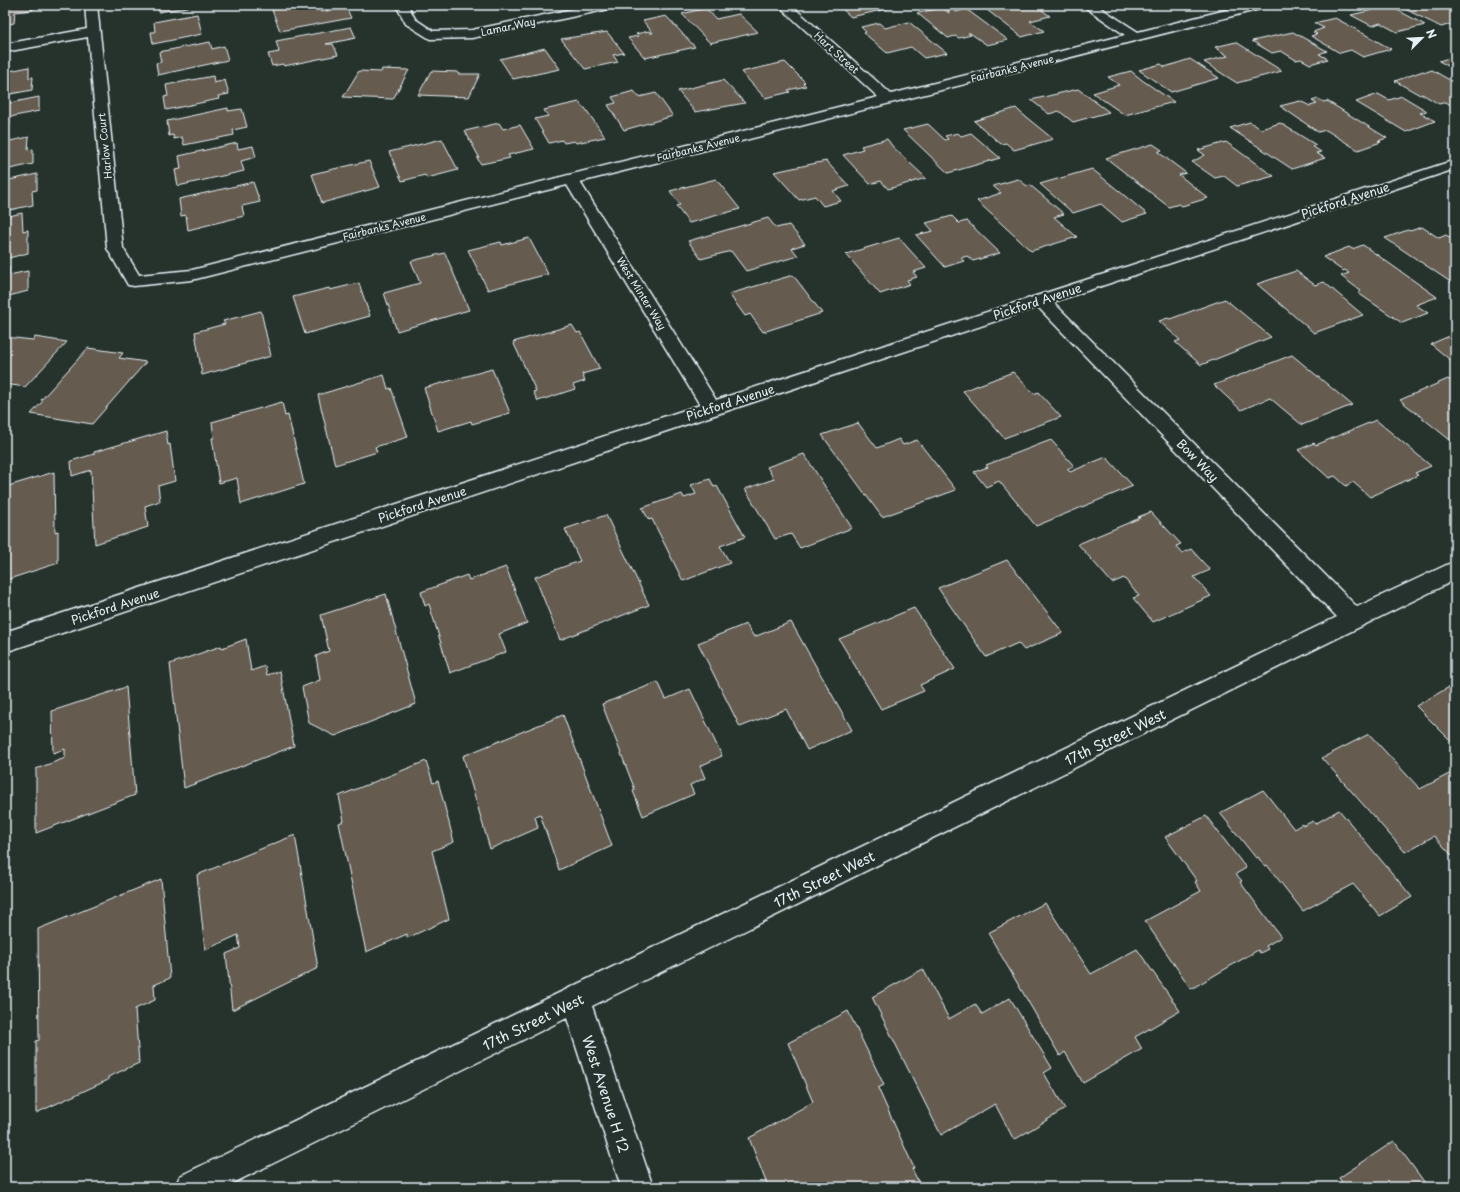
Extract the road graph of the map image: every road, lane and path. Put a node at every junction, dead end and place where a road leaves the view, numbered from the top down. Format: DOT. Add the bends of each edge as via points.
graph roads {
  1 [pos="91,5"];
  2 [pos="402,5"];
  3 [pos="609,5"];
  4 [pos="784,5"];
  5 [pos="1088,5"];
  6 [pos="1260,5"];
  7 [pos="93,32"];
  8 [pos="1135,36"];
  9 [pos="5,48"];
  10 [pos="889,100"];
  11 [pos="1455,164"];
  12 [pos="572,179"];
  13 [pos="134,281"];
  14 [pos="1041,300"];
  15 [pos="712,408"];
  16 [pos="1455,570"];
  17 [pos="1355,620"];
  18 [pos="5,642"];
  19 [pos="576,1000"];
  20 [pos="191,1187"];
  21 [pos="637,1187"];
  1 -- 7 [label="street, Harlow Court"];
  2 -- 3 [label="street, Lamar Way" via="410,21 430,35 472,34"];
  4 -- 10 [label="street, Hart Street"];
  5 -- 8 [label="street"];
  6 -- 8 [label="street, Fairbanks Avenue"];
  7 -- 9 [label="street"];
  7 -- 13 [label="street, Harlow Court" via="115,248"];
  8 -- 10 [label="street, Fairbanks Avenue"];
  10 -- 12 [label="street, Fairbanks Avenue"];
  11 -- 14 [label="street, Pickford Avenue"];
  12 -- 13 [label="street, Fairbanks Avenue" via="192,275"];
  12 -- 15 [label="street, West Minter Way"];
  14 -- 15 [label="street, Pickford Avenue"];
  14 -- 17 [label="street, Bow Way"];
  15 -- 18 [label="street, Pickford Avenue"];
  16 -- 17 [label="street, 17th Street West"];
  17 -- 19 [label="street, 17th Street West"];
  19 -- 20 [label="street, 17th Street West"];
  19 -- 21 [label="street, West Avenue H 12"];
}
